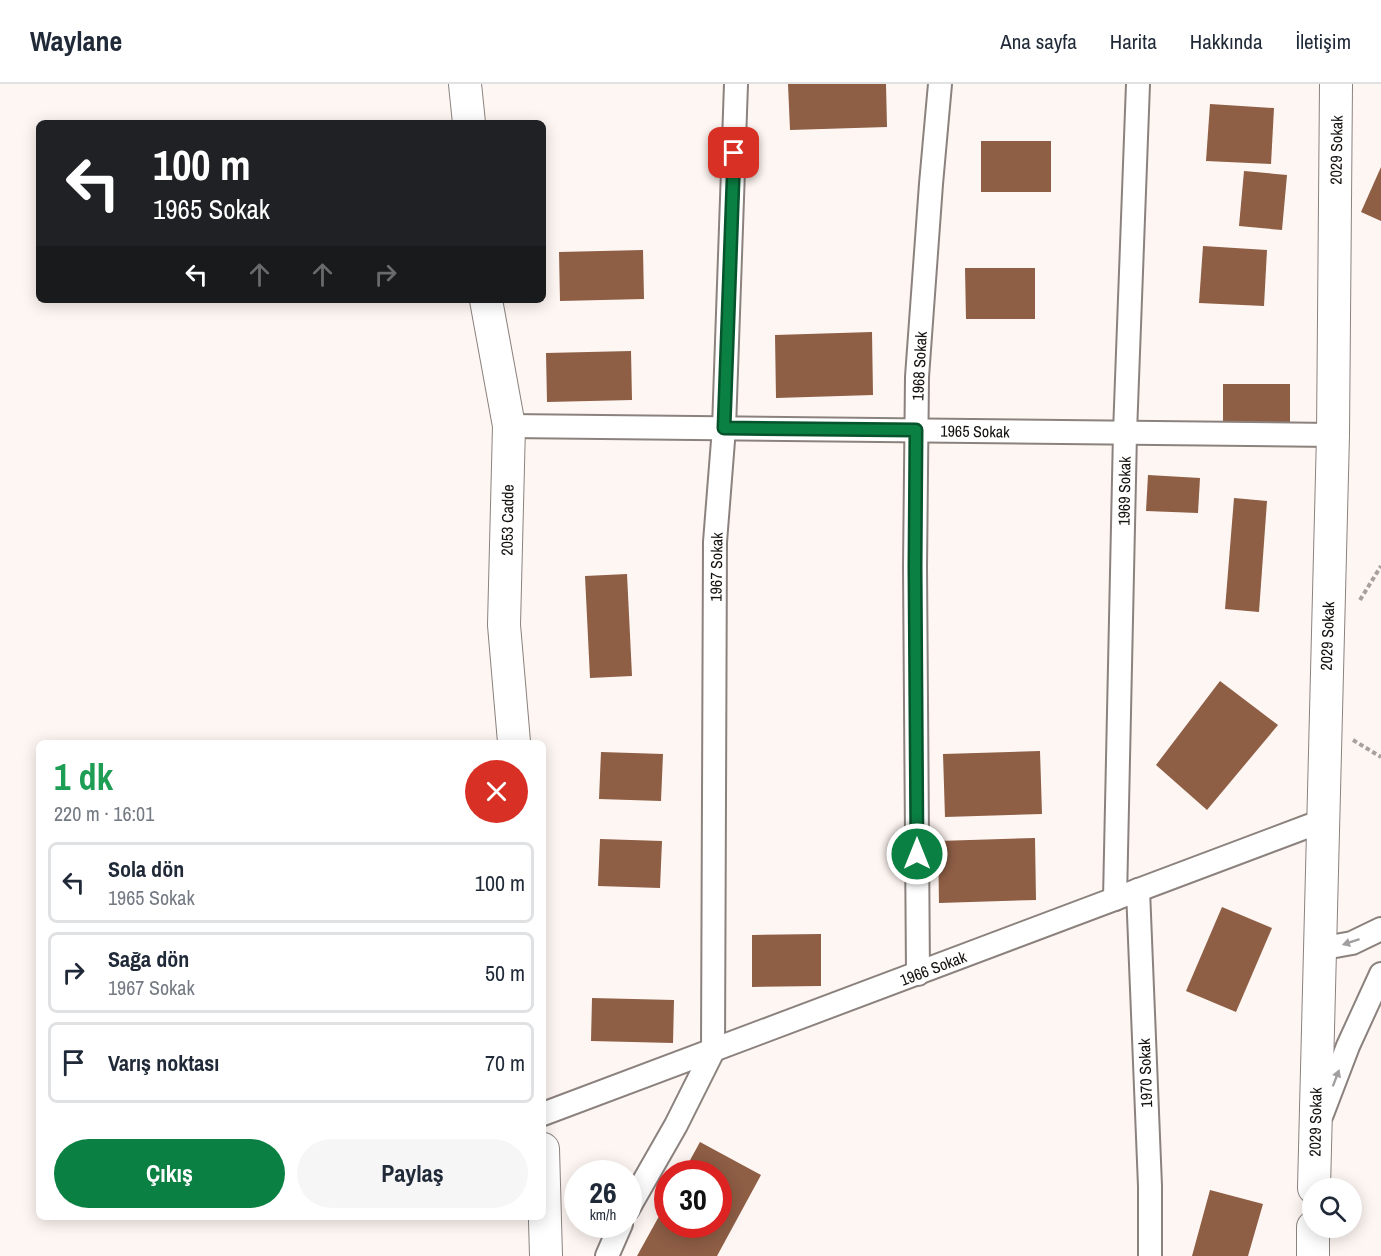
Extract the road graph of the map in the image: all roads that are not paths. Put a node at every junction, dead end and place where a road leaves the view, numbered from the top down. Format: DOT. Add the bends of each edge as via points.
graph roads {
  1 [pos="465,84"];
  2 [pos="736,84"];
  3 [pos="940,84"];
  4 [pos="1138,84"];
  5 [pos="1336,84"];
  6 [pos="469,120"];
  7 [pos="487,303"];
  8 [pos="509,426"];
  9 [pos="724,428"];
  10 [pos="916,430"];
  11 [pos="1125,433"];
  12 [pos="1333,435"];
  13 [pos="514,740"];
  14 [pos="1322,821"];
  15 [pos="1138,890"];
  16 [pos="1115,898"];
  17 [pos="1381,929"];
  18 [pos="1318,949"];
  19 [pos="918,974"];
  20 [pos="1381,974"];
  21 [pos="713,1050"];
  22 [pos="546,1113"];
  23 [pos="1315,1132"];
  24 [pos="1314,1178"];
  25 [pos="642,1184"];
  26 [pos="545,1220"];
  27 [pos="615,1238"];
  28 [pos="1313,1238"];
  29 [pos="546,1256"];
  30 [pos="608,1256"];
  31 [pos="1150,1256"];
  32 [pos="1313,1256"];
  1 -- 6 [label="street"];
  2 -- 9 [label="street, 1967 Sokak"];
  3 -- 10 [label="street, 1968 Sokak"];
  4 -- 11 [label="street, 1969 Sokak"];
  5 -- 12 [label="street, 2029 Sokak"];
  7 -- 8 [label="street, 2053 Cadde"];
  8 -- 9 [label="street, 1965 Sokak"];
  8 -- 13 [label="street, 2053 Cadde" via="504,625"];
  9 -- 10 [label="street, 1965 Sokak"];
  9 -- 21 [label="street, 1967 Sokak" via="716,542"];
  10 -- 11 [label="street, 1965 Sokak"];
  10 -- 19 [label="street, 1968 Sokak"];
  11 -- 12 [label="street, 1965 Sokak"];
  11 -- 16 [label="street, 1969 Sokak"];
  12 -- 14 [label="street, 2029 Sokak"];
  14 -- 15 [label="street, 1966 Sokak"];
  14 -- 18 [label="street, 2029 Sokak"];
  15 -- 16 [label="street, 1966 Sokak"];
  15 -- 31 [label="street, 1970 Sokak"];
  16 -- 19 [label="street, 1966 Sokak"];
  17 -- 18 [label="street, one-way" via="1352,943"];
  18 -- 23 [label="street, 2029 Sokak"];
  19 -- 21 [label="street, 1966 Sokak"];
  23 -- 20 [label="street, one-way"];
  21 -- 22 [label="street, 1966 Sokak"];
  21 -- 25 [label="street"];
  23 -- 24 [label="street, 2029 Sokak"];
  26 -- 29 [label="street"];
  27 -- 30 [label="street"];
  28 -- 32 [label="street"];
}
